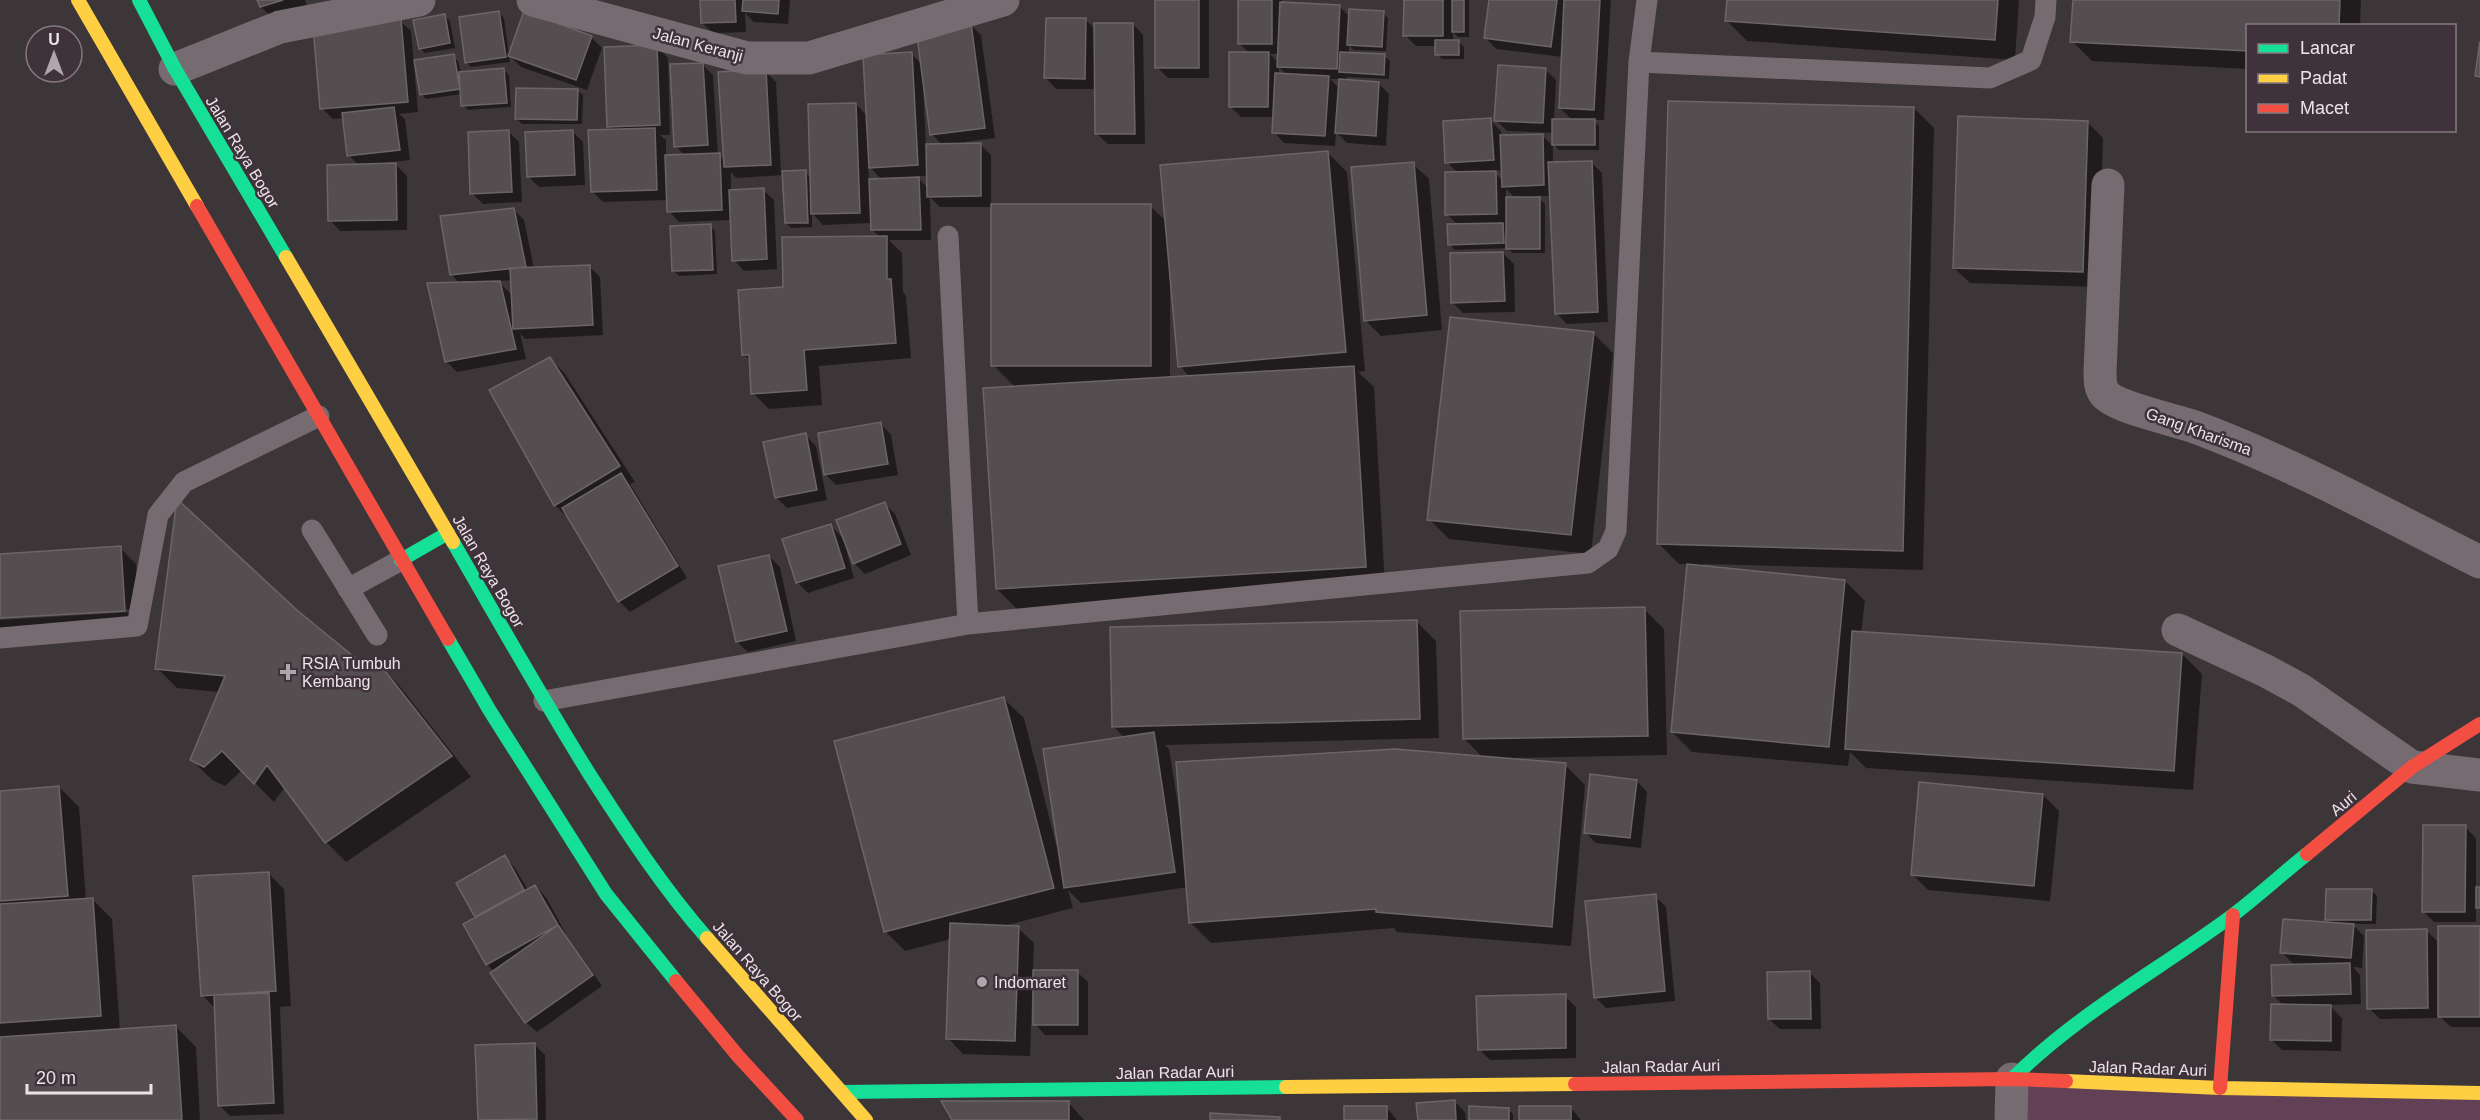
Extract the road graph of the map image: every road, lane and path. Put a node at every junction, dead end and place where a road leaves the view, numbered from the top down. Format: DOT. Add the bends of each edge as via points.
graph roads {
  1 [pos="78,0"];
  2 [pos="139,0"];
  3 [pos="419,0"];
  4 [pos="533,0"];
  5 [pos="1003,0"];
  6 [pos="1647,0"];
  7 [pos="2046,0"];
  8 [pos="1639,62"];
  9 [pos="176,69"];
  10 [pos="2108,185"];
  11 [pos="948,237"];
  12 [pos="319,416"];
  13 [pos="312,530"];
  14 [pos="448,533"];
  15 [pos="401,560"];
  16 [pos="2480,562"];
  17 [pos="348,589"];
  18 [pos="968,624"];
  19 [pos="2178,630"];
  20 [pos="377,635"];
  21 [pos="0,638"];
  22 [pos="544,701"];
  23 [pos="2480,724"];
  24 [pos="2412,767"];
  25 [pos="2480,775"];
  26 [pos="2233,915"];
  27 [pos="2012,1079"];
  28 [pos="2220,1088"];
  29 [pos="842,1092"];
  30 [pos="2480,1093"];
  31 [pos="797,1120"];
  32 [pos="866,1120"];
  33 [pos="2011,1120"];
  1 -- 12 [label="main road"];
  2 -- 9 [label="main road, Jalan Raya Bogor"];
  3 -- 9 [label="street" via="280,27"];
  4 -- 5 [label="street, Jalan Keranji" via="747,58 809,58"];
  6 -- 8 [label="lane"];
  7 -- 8 [label="lane" via="2045,17 2031,60 1990,78"];
  8 -- 18 [label="lane" via="1616,531 1608,549 1588,563"];
  9 -- 14 [label="main road, Jalan Raya Bogor"];
  10 -- 16 [label="street, Gang Kharisma" via="2100,372 2107,396 2279,462"];
  11 -- 18 [label="lane"];
  12 -- 15 [label="main road"];
  12 -- 21 [label="lane" via="184,482 158,515 137,626"];
  13 -- 17 [label="lane"];
  14 -- 15 [label="main road"];
  14 -- 22 [label="main road, Jalan Raya Bogor"];
  15 -- 17 [label="lane"];
  15 -- 31 [label="main road" via="490,711 606,894 738,1056"];
  17 -- 20 [label="lane"];
  18 -- 22 [label="lane"];
  19 -- 24 [label="street" via="2301,690"];
  22 -- 29 [label="main road, Jalan Raya Bogor" via="625,830 684,912"];
  23 -- 24 [label="main road, Auri"];
  24 -- 25 [label="street"];
  24 -- 26 [label="main road, Auri"];
  26 -- 27 [label="main road, Auri" via="2093,1010"];
  26 -- 28 [label="main road"];
  27 -- 28 [label="main road, Jalan Radar Auri"];
  27 -- 29 [label="main road, Jalan Radar Auri"];
  27 -- 33 [label="street"];
  28 -- 30 [label="main road, Jalan Radar Auri"];
  29 -- 32 [label="main road, Jalan Raya Bogor"];
}
